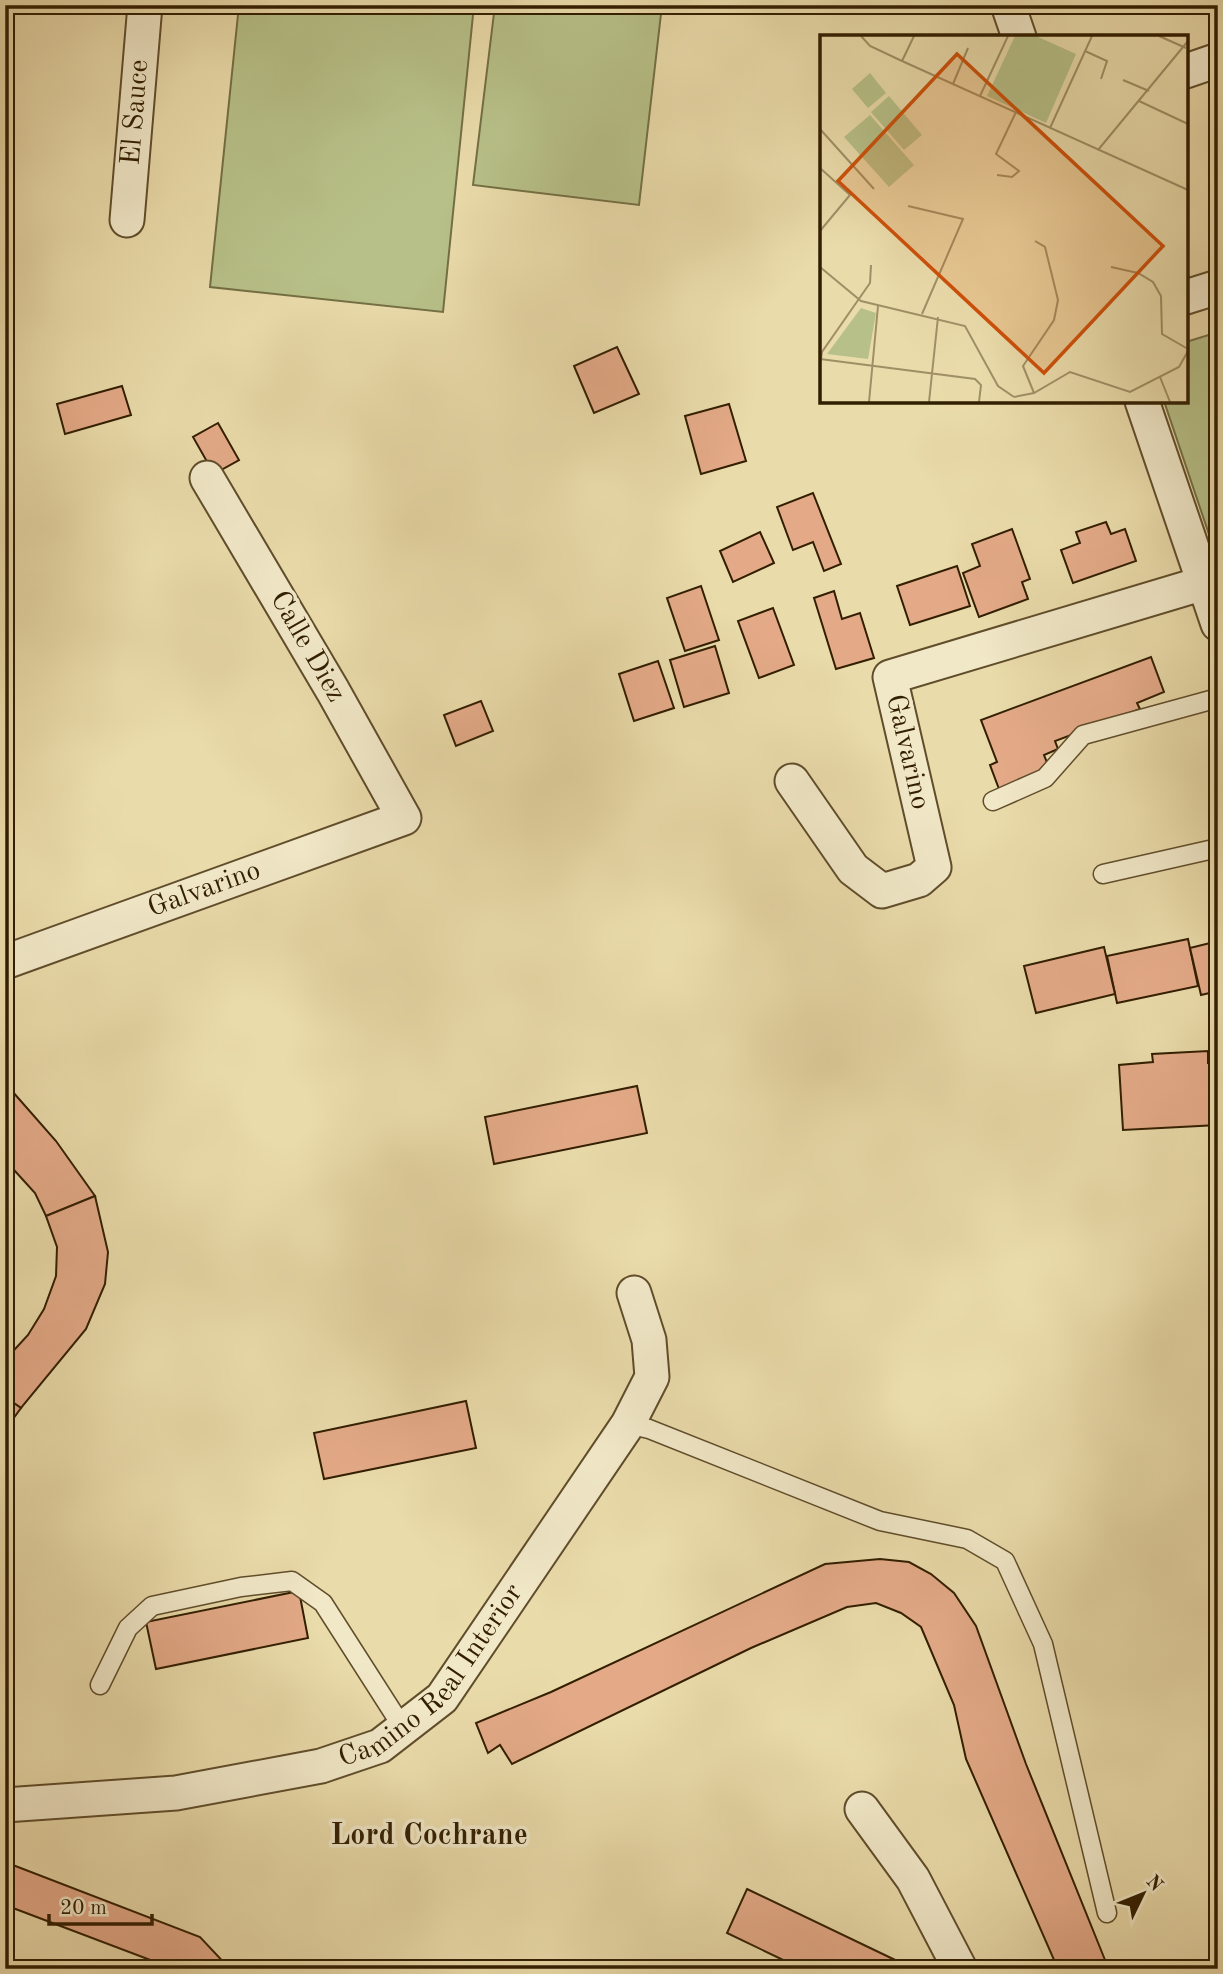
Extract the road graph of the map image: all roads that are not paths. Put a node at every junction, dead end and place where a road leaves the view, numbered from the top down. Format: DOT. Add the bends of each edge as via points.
graph roads {
  1 [pos="145,5"];
  2 [pos="1008,5"];
  3 [pos="1018,35"];
  4 [pos="1218,60"];
  5 [pos="1188,70"];
  6 [pos="127,219"];
  7 [pos="1218,287"];
  8 [pos="1188,296"];
  9 [pos="1142,402"];
  10 [pos="207,478"];
  11 [pos="1204,583"];
  12 [pos="1218,624"];
  13 [pos="1218,698"];
  14 [pos="792,781"];
  15 [pos="993,801"];
  16 [pos="404,818"];
  17 [pos="1218,848"];
  18 [pos="1103,874"];
  19 [pos="5,962"];
  20 [pos="634,1293"];
  21 [pos="628,1424"];
  22 [pos="100,1685"];
  23 [pos="403,1728"];
  24 [pos="5,1805"];
  25 [pos="862,1809"];
  26 [pos="1107,1913"];
  27 [pos="960,1969"];
  1 -- 6 [label="street, El Sauce"];
  2 -- 3 [label="street"];
  4 -- 5 [label="street"];
  7 -- 8 [label="street"];
  9 -- 11 [label="street"];
  10 -- 16 [label="street, Calle Diez"];
  11 -- 12 [label="street"];
  11 -- 14 [label="street, Galvarino" via="890,677 934,867 919,880 882,891 853,869"];
  13 -- 15 [label="lane" via="1083,736 1045,778"];
  16 -- 19 [label="street, Galvarino"];
  17 -- 18 [label="lane"];
  20 -- 21 [label="street, Camino Real Interior" via="649,1340 652,1377"];
  21 -- 23 [label="street, Camino Real Interior" via="442,1698"];
  21 -- 26 [label="lane" via="880,1521 967,1539 1005,1561 1043,1644"];
  22 -- 23 [label="lane" via="128,1628 152,1606 292,1581 323,1603"];
  23 -- 24 [label="street, Camino Real Interior" via="380,1746 321,1766 176,1793"];
  25 -- 27 [label="street" via="913,1879"];
}
